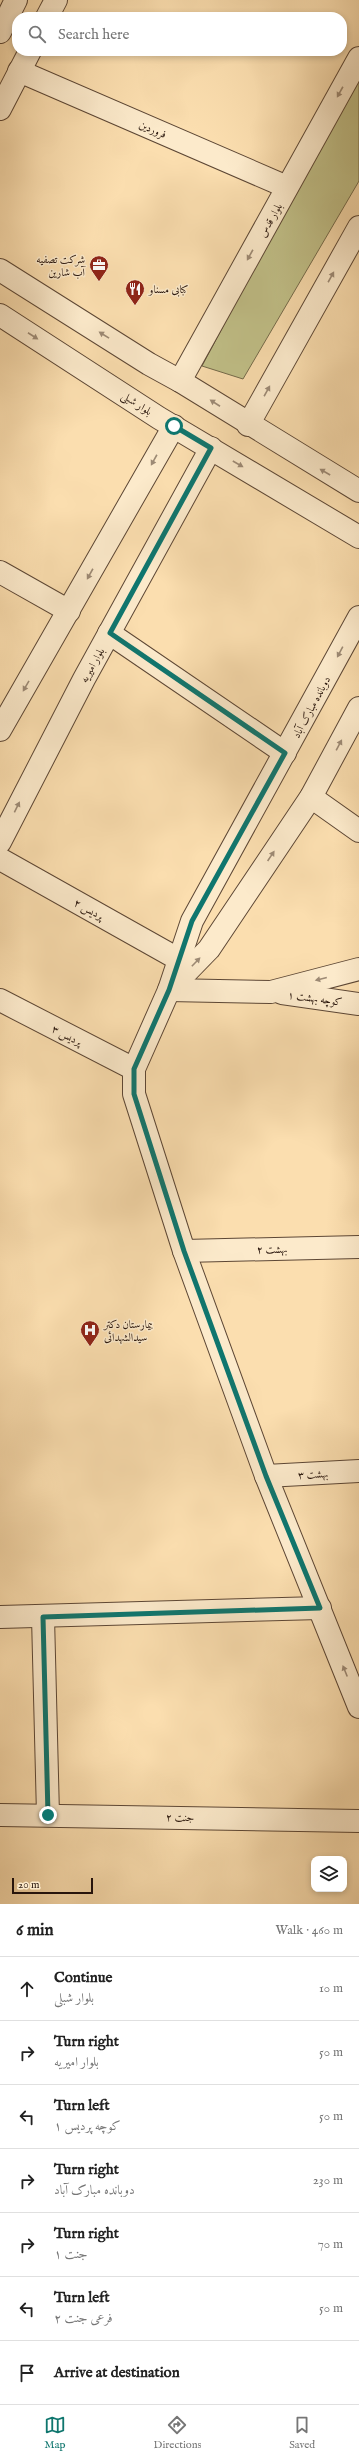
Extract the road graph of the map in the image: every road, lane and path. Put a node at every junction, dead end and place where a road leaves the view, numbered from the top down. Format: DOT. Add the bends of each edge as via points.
graph roads {
  1 [pos="16,0"];
  2 [pos="56,0"];
  3 [pos="50,12"];
  4 [pos="1,27"];
  5 [pos="27,56"];
  6 [pos="359,58"];
  7 [pos="19,71"];
  8 [pos="0,109"];
  9 [pos="287,187"];
  10 [pos="359,227"];
  11 [pos="0,270"];
  12 [pos="0,315"];
  13 [pos="180,381"];
  14 [pos="248,425"];
  15 [pos="174,426"];
  16 [pos="211,448"];
  17 [pos="359,491"];
  18 [pos="359,537"];
  19 [pos="0,572"];
  20 [pos="69,611"];
  21 [pos="359,617"];
  22 [pos="110,633"];
  23 [pos="359,708"];
  24 [pos="0,730"];
  25 [pos="285,753"];
  26 [pos="311,797"];
  27 [pos="359,831"];
  28 [pos="0,842"];
  29 [pos="0,859"];
  30 [pos="178,959"];
  31 [pos="359,969"];
  32 [pos="169,990"];
  33 [pos="271,992"];
  34 [pos="0,1000"];
  35 [pos="359,1004"];
  36 [pos="134,1069"];
  37 [pos="359,1247"];
  38 [pos="184,1251"];
  39 [pos="359,1471"];
  40 [pos="266,1476"];
  41 [pos="320,1608"];
  42 [pos="0,1617"];
  43 [pos="43,1617"];
  44 [pos="359,1707"];
  45 [pos="0,1815"];
  46 [pos="48,1815"];
  47 [pos="359,1821"];
  1 -- 4 [label="street"];
  2 -- 3 [label="street"];
  5 -- 7 [label="street"];
  6 -- 9 [label="street, بلوار قدس, one-way"];
  7 -- 8 [label="street"];
  7 -- 9 [label="street, فروردین"];
  9 -- 13 [label="street, بلوار قدس, one-way"];
  14 -- 10 [label="street, one-way"];
  13 -- 11 [label="street, one-way"];
  12 -- 15 [label="street, بلوار شبلی, one-way"];
  14 -- 13 [label="street, one-way"];
  17 -- 14 [label="street, one-way"];
  15 -- 16 [label="street, بلوار شبلی"];
  15 -- 20 [label="street, one-way"];
  16 -- 18 [label="street, بلوار شبلی, one-way"];
  16 -- 22 [label="street, بلوار امیریه"];
  19 -- 20 [label="street"];
  20 -- 24 [label="street, one-way"];
  21 -- 25 [label="street, دوبانده مبارک آباد, one-way"];
  22 -- 25 [label="street"];
  28 -- 22 [label="street, بلوار امیریه, one-way"];
  26 -- 23 [label="street, دوبانده مبارک آباد, one-way"];
  25 -- 30 [label="street, دوبانده مبارک آباد" via="192,921"];
  26 -- 27 [label="street"];
  32 -- 26 [label="street, دوبانده مبارک آباد, one-way" via="209,949"];
  29 -- 30 [label="street, پردیس ۲"];
  30 -- 32 [label="street, دوبانده مبارک آباد"];
  31 -- 33 [label="street, one-way"];
  32 -- 33 [label="street"];
  32 -- 36 [label="street, دوبانده مبارک آباد"];
  33 -- 35 [label="street, کوچه بهشت ۱"];
  34 -- 36 [label="street, پردیس ۳"];
  36 -- 38 [label="street, دوبانده مبارک آباد" via="134,1094"];
  37 -- 38 [label="street, بهشت ۲"];
  38 -- 40 [label="street, دوبانده مبارک آباد"];
  39 -- 40 [label="street, بهشت ۳"];
  40 -- 41 [label="street, دوبانده مبارک آباد"];
  41 -- 43 [label="street"];
  44 -- 41 [label="street, دوبانده مبارک آباد, one-way"];
  42 -- 43 [label="street"];
  43 -- 46 [label="street"];
  45 -- 46 [label="street, جنت ۲"];
  46 -- 47 [label="street, جنت ۲"];
}
